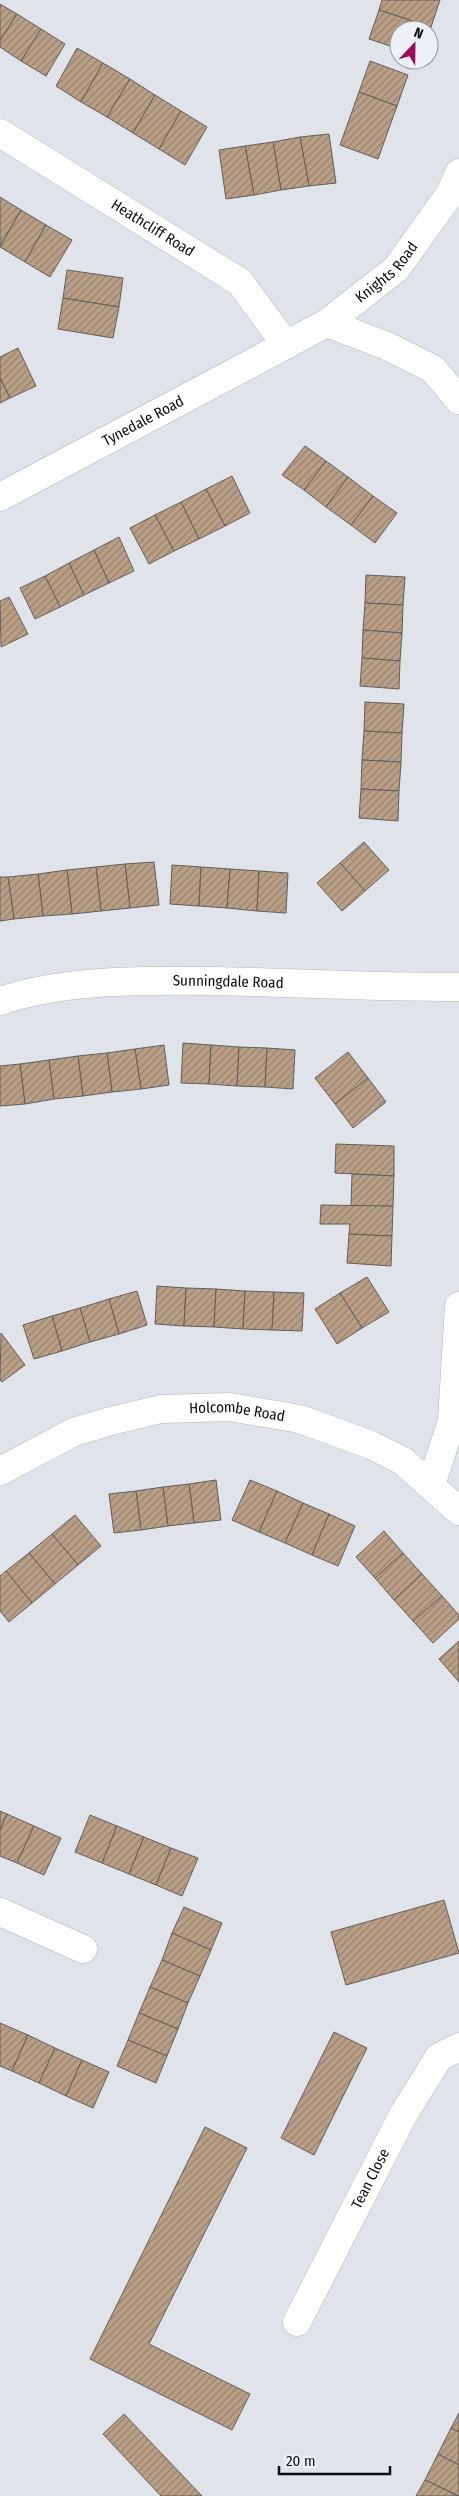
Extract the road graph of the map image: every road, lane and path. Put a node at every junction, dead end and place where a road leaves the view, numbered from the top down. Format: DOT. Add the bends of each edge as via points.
graph roads {
  1 [pos="0,133"];
  2 [pos="459,173"];
  3 [pos="327,323"];
  4 [pos="286,345"];
  5 [pos="459,400"];
  6 [pos="0,497"];
  7 [pos="459,987"];
  8 [pos="0,1001"];
  9 [pos="459,1306"];
  10 [pos="0,1471"];
  11 [pos="431,1485"];
  12 [pos="459,1511"];
  13 [pos="0,1912"];
  14 [pos="83,1949"];
  15 [pos="459,2047"];
  16 [pos="297,2322"];
  1 -- 4 [label="street, Heathcliff Road" via="240,282"];
  2 -- 3 [label="street, Knights Road" via="450,194 396,270"];
  3 -- 4 [label="street, Knights Road"];
  3 -- 5 [label="street" via="387,346 433,369"];
  4 -- 6 [label="street, Tynedale Road"];
  7 -- 8 [label="street, Sunningdale Road" via="136,980 76,986"];
  9 -- 11 [label="street" via="452,1421"];
  10 -- 11 [label="street, Holcombe Road" via="74,1432 111,1420 161,1410 230,1407 300,1419 371,1445 403,1460"];
  11 -- 12 [label="street, Holcombe Road"];
  13 -- 14 [label="street"];
  15 -- 16 [label="street, Tean Close" via="439,2057 403,2115"];
}
